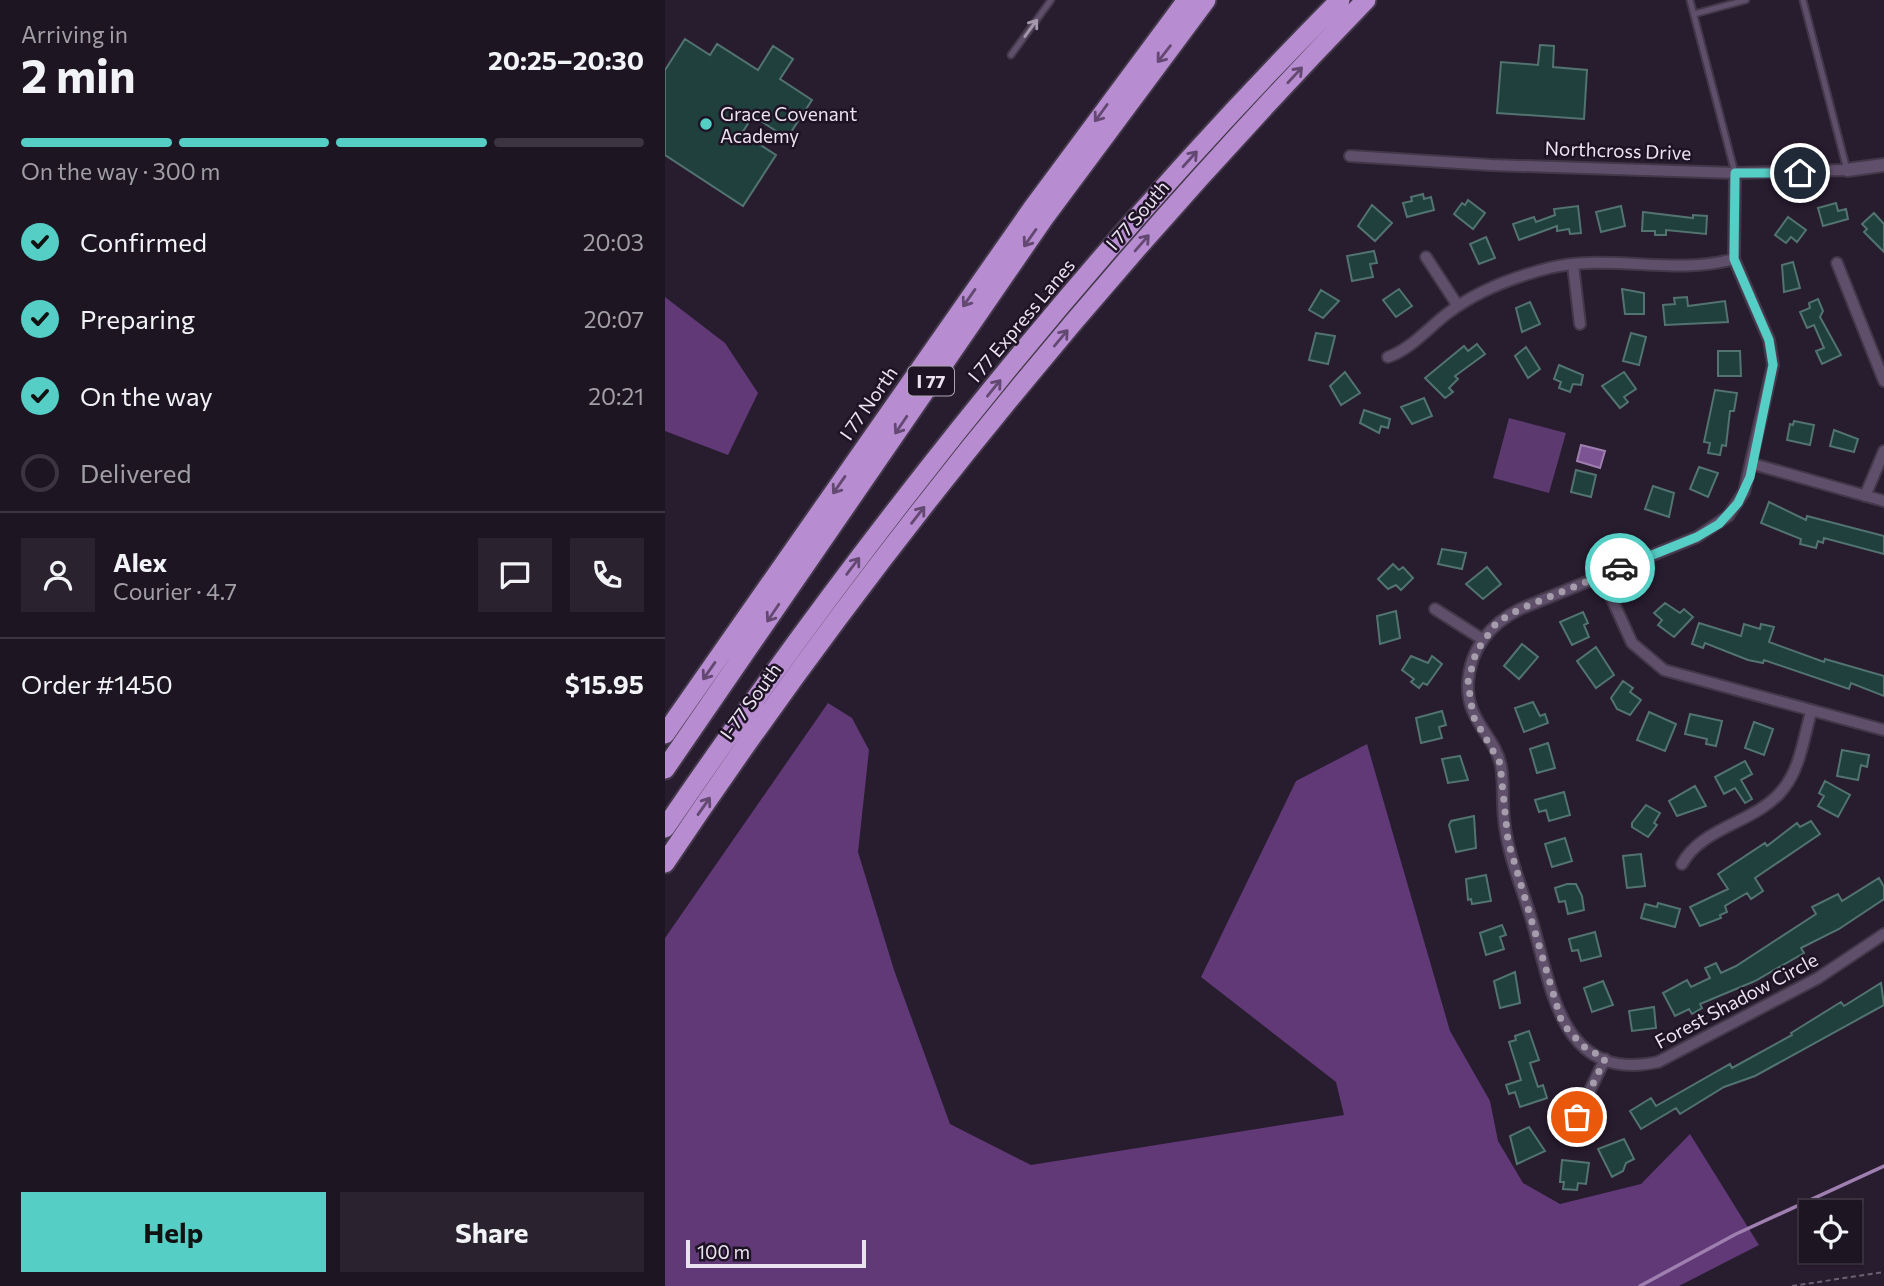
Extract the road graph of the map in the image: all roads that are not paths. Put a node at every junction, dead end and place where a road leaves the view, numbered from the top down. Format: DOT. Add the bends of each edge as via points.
graph roads {
  1 [pos="1051,0"];
  2 [pos="1187,0"];
  3 [pos="1206,0"];
  4 [pos="1341,0"];
  5 [pos="1366,0"];
  6 [pos="1690,0"];
  7 [pos="1746,0"];
  8 [pos="1803,0"];
  9 [pos="1694,14"];
  10 [pos="1011,55"];
  11 [pos="1350,156"];
  12 [pos="1884,165"];
  13 [pos="1847,170"];
  14 [pos="1735,173"];
  15 [pos="1426,257"];
  16 [pos="1734,259"];
  17 [pos="1837,263"];
  18 [pos="1573,265"];
  19 [pos="1458,306"];
  20 [pos="1580,324"];
  21 [pos="1388,357"];
  22 [pos="1884,381"];
  23 [pos="1884,452"];
  24 [pos="1753,464"];
  25 [pos="1865,496"];
  26 [pos="1884,501"];
  27 [pos="876,569"];
  28 [pos="1601,575"];
  29 [pos="1434,609"];
  30 [pos="1482,639"];
  31 [pos="754,700"];
  32 [pos="1811,712"];
  33 [pos="1884,730"];
  34 [pos="665,734"];
  35 [pos="665,769"];
  36 [pos="665,828"];
  37 [pos="665,863"];
  38 [pos="1682,864"];
  39 [pos="1884,934"];
  40 [pos="1605,1059"];
  41 [pos="1577,1117"];
  10 -- 1 [label="lane, one-way"];
  2 -- 34 [label="highway, I 77 North / I 77, one-way" via="1031,209"];
  3 -- 35 [label="highway, I 77 Express Lanes / I 77, one-way" via="1044,218"];
  31 -- 4 [label="highway, I 77 Express Lanes / I 77, one-way" via="883,527 1033,340 1199,149"];
  27 -- 5 [label="highway, I 77 South, one-way" via="1105,285"];
  6 -- 9 [label="lane"];
  7 -- 9 [label="lane"];
  8 -- 13 [label="lane"];
  9 -- 14 [label="lane"];
  11 -- 14 [label="street, Northcross Drive"];
  12 -- 13 [label="street, Northcross Drive"];
  13 -- 14 [label="street, Northcross Drive"];
  14 -- 16 [label="street, Forest Shadow Circle"];
  15 -- 19 [label="street"];
  16 -- 18 [label="street" via="1686,268"];
  16 -- 24 [label="street, Forest Shadow Circle" via="1769,340 1773,365"];
  17 -- 22 [label="street"];
  18 -- 19 [label="street" via="1510,280"];
  18 -- 20 [label="street"];
  19 -- 21 [label="street"];
  23 -- 25 [label="street"];
  24 -- 25 [label="street"];
  24 -- 28 [label="street, Forest Shadow Circle" via="1744,492 1719,524"];
  25 -- 26 [label="street"];
  27 -- 31 [label="highway"];
  37 -- 27 [label="highway, I-77 South, one-way"];
  28 -- 30 [label="street, Forest Shadow Circle" via="1506,616"];
  28 -- 32 [label="street" via="1632,643 1651,662 1680,675"];
  29 -- 30 [label="street"];
  30 -- 40 [label="street, Forest Shadow Circle" via="1471,666 1471,706 1500,763 1508,841 1551,992 1572,1036"];
  31 -- 36 [label="highway, I 77 Express Lanes / I 77"];
  32 -- 33 [label="street"];
  32 -- 38 [label="street" via="1796,766 1785,787 1763,808 1698,844"];
  39 -- 40 [label="street, Forest Shadow Circle" via="1818,978 1658,1062 1630,1065"];
  40 -- 41 [label="street"];
}
